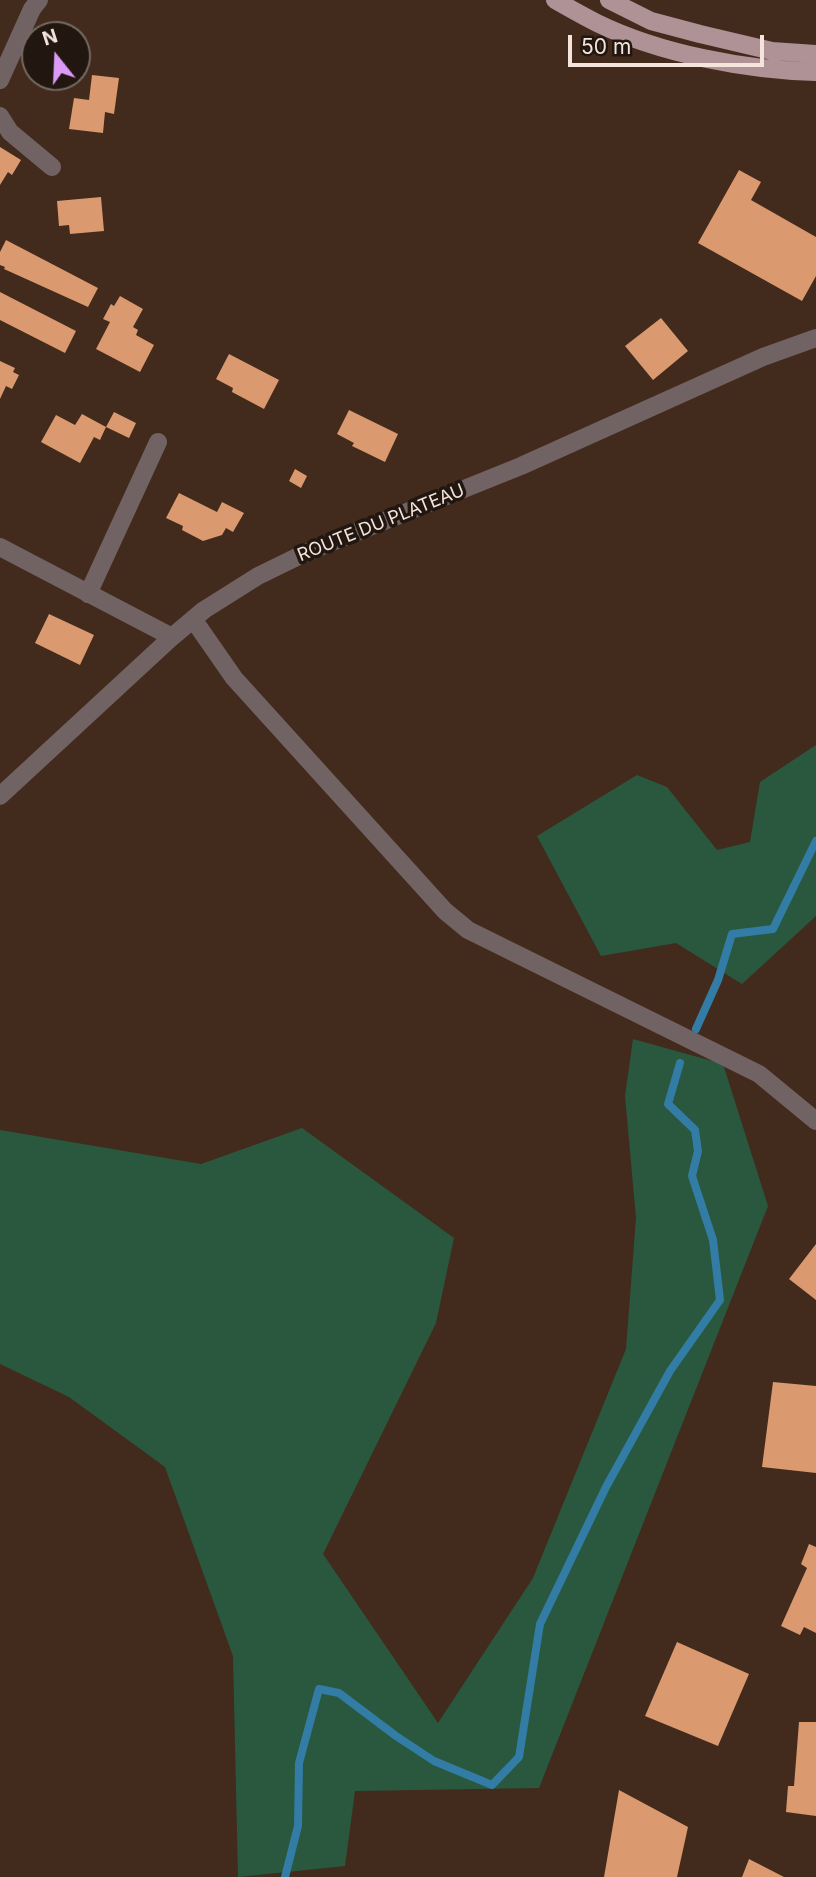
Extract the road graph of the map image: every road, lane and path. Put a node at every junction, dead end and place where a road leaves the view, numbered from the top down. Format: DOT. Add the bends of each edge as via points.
graph roads {
  1 [pos="38,0"];
  2 [pos="555,0"];
  3 [pos="609,0"];
  4 [pos="816,54"];
  5 [pos="816,72"];
  6 [pos="0,80"];
  7 [pos="0,116"];
  8 [pos="52,167"];
  9 [pos="816,338"];
  10 [pos="159,442"];
  11 [pos="0,547"];
  12 [pos="89,594"];
  13 [pos="193,619"];
  14 [pos="172,637"];
  15 [pos="0,796"];
  16 [pos="816,1121"];
  1 -- 6 [label="street"];
  2 -- 5 [label="main road" via="598,24 647,43 775,71"];
  3 -- 4 [label="main road" via="651,21 688,31 772,51"];
  7 -- 8 [label="street" via="10,132"];
  9 -- 13 [label="street, ROUTE DU PLATEAU" via="763,357 521,466 304,553 258,576"];
  10 -- 12 [label="street"];
  11 -- 12 [label="street"];
  12 -- 14 [label="street"];
  13 -- 14 [label="street, ROUTE DU PLATEAU"];
  13 -- 16 [label="street" via="234,678 436,901 468,930 759,1074"];
  14 -- 15 [label="street, ROUTE DU PLATEAU"];
}
